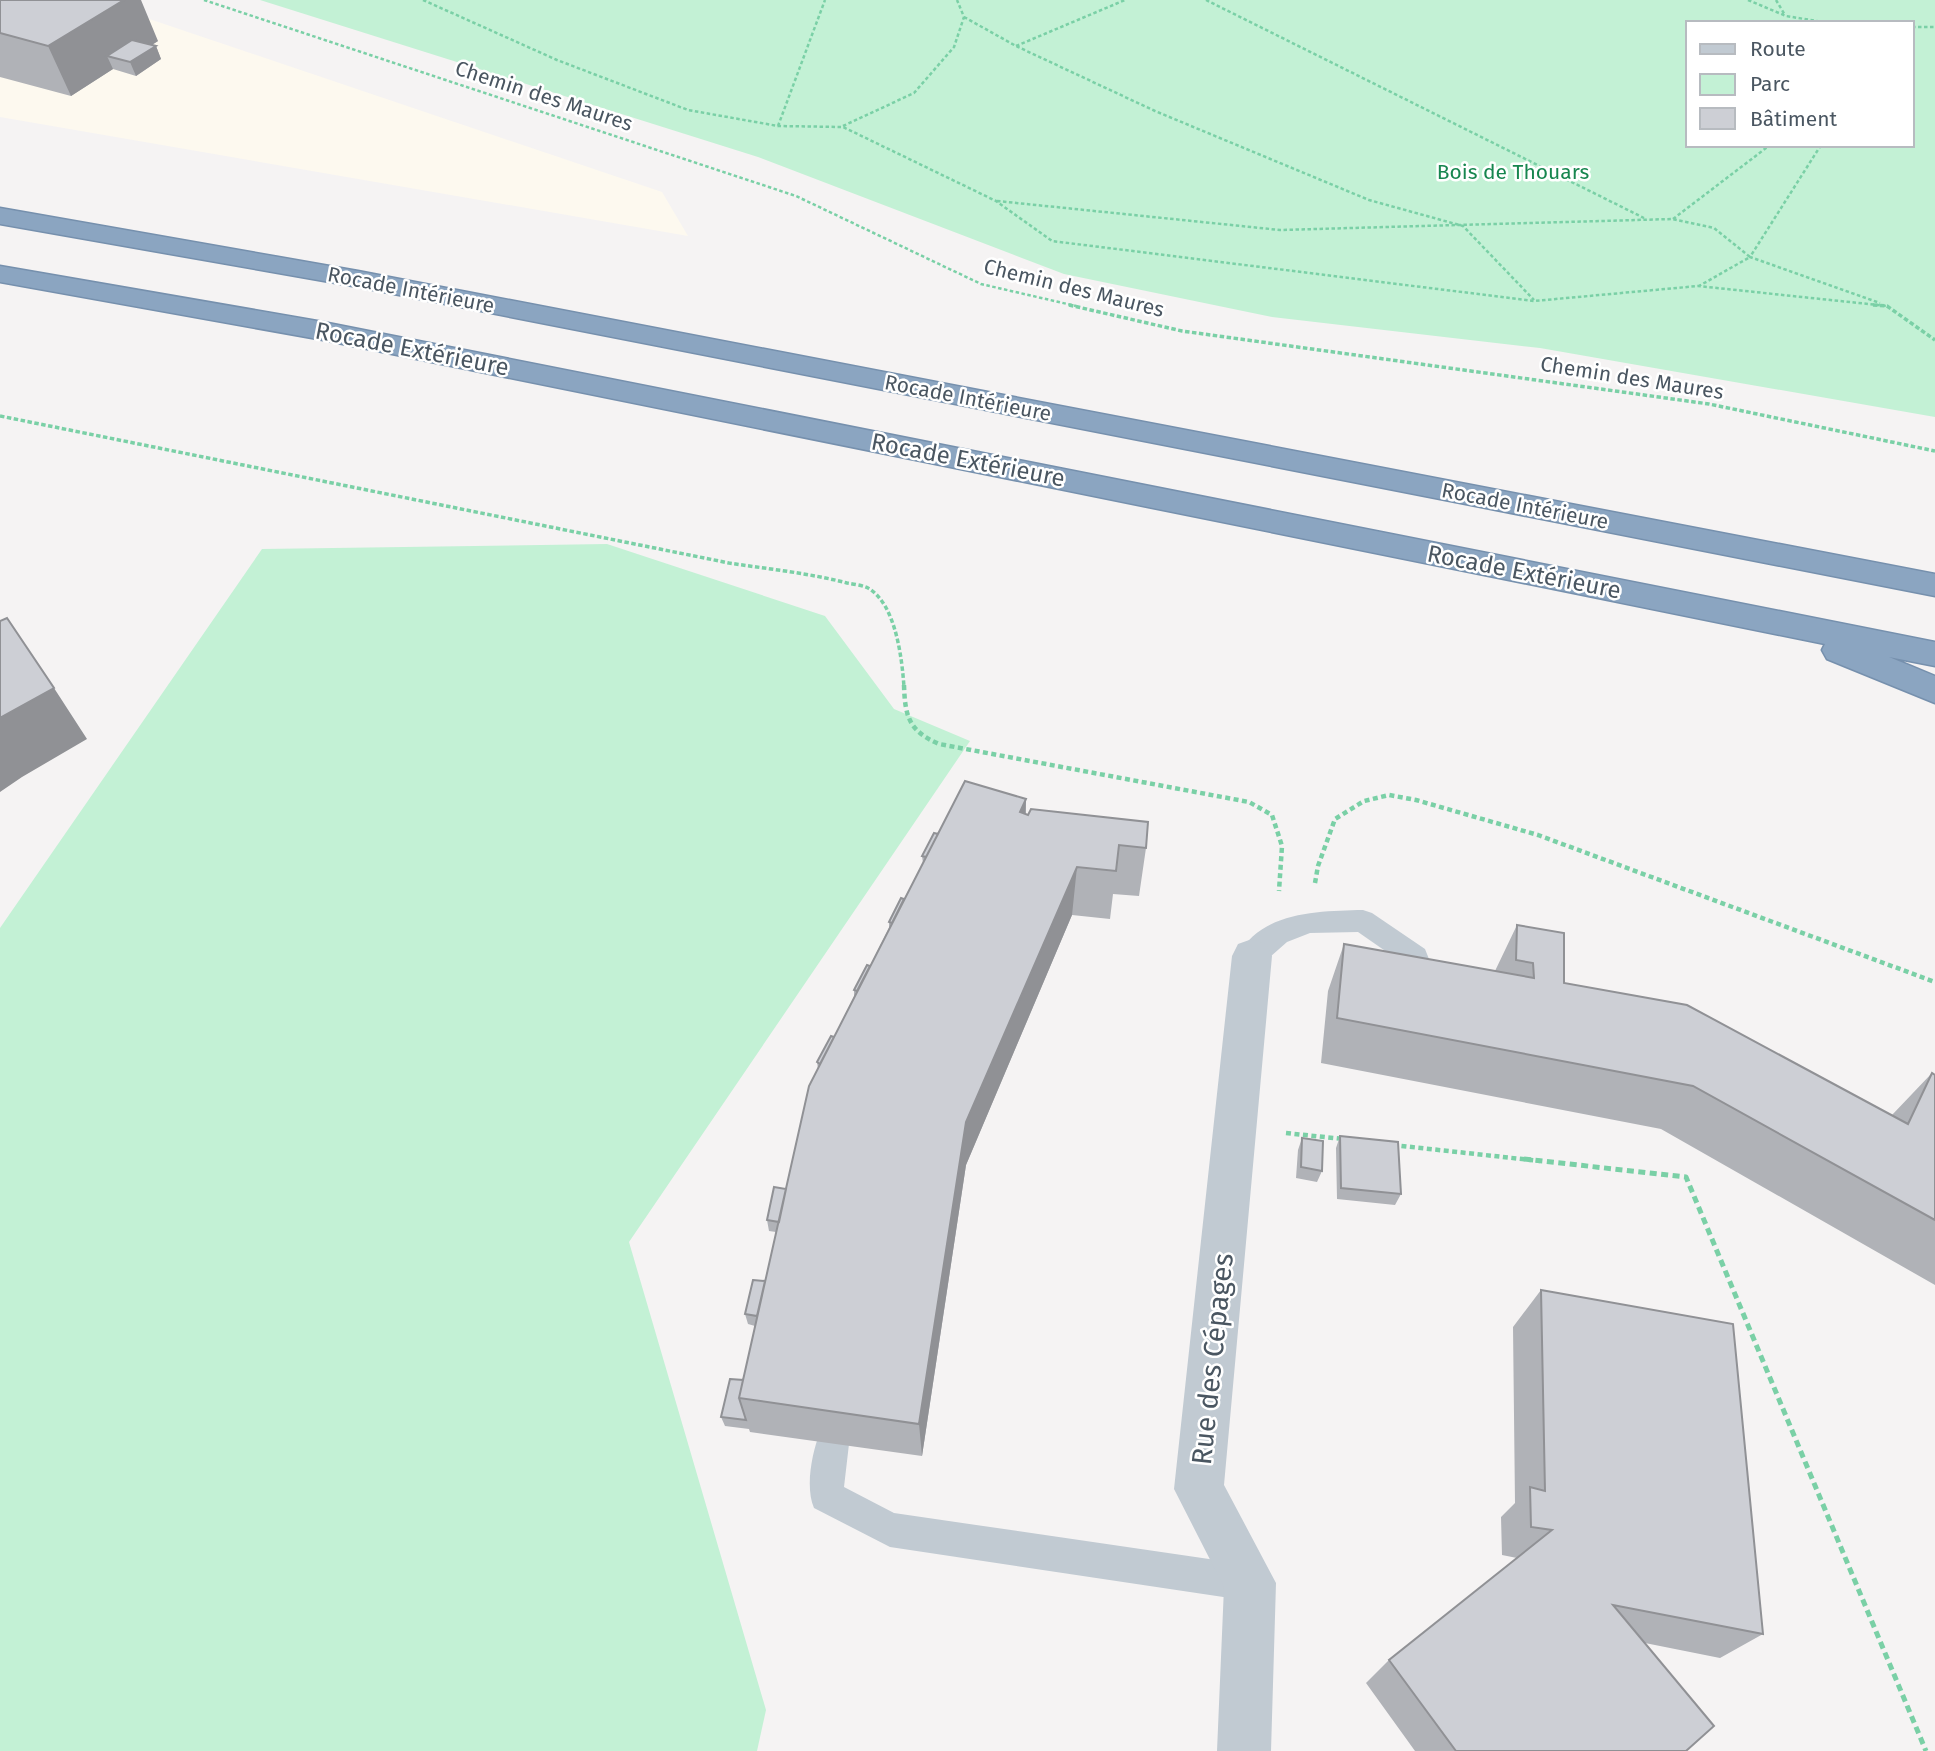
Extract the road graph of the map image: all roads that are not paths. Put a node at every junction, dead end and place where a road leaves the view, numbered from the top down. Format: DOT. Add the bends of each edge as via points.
graph roads {
  1 [pos="0,216"];
  2 [pos="0,274"];
  3 [pos="1791,558"];
  4 [pos="1935,566"];
  5 [pos="1935,585"];
  6 [pos="1776,622"];
  7 [pos="1935,654"];
  8 [pos="1935,691"];
  9 [pos="1264,945"];
  10 [pos="1434,1010"];
  11 [pos="832,1444"];
  12 [pos="1250,1583"];
  13 [pos="1244,1751"];
  1 -- 3 [label="highway, Rocade Intérieure" via="358,279"];
  2 -- 6 [label="highway, Rocade Extérieure" via="323,331"];
  3 -- 4 [label="highway"];
  3 -- 5 [label="highway, Rocade Intérieure"];
  6 -- 7 [label="highway, Rocade Extérieure"];
  6 -- 8 [label="highway"];
  9 -- 10 [label="lane" via="1309,922 1363,921 1415,957"];
  9 -- 12 [label="street, Rue des Cépages" via="1235,1127 1199,1489"];
  11 -- 12 [label="lane" via="826,1496 890,1530"];
  12 -- 13 [label="street"];
}
